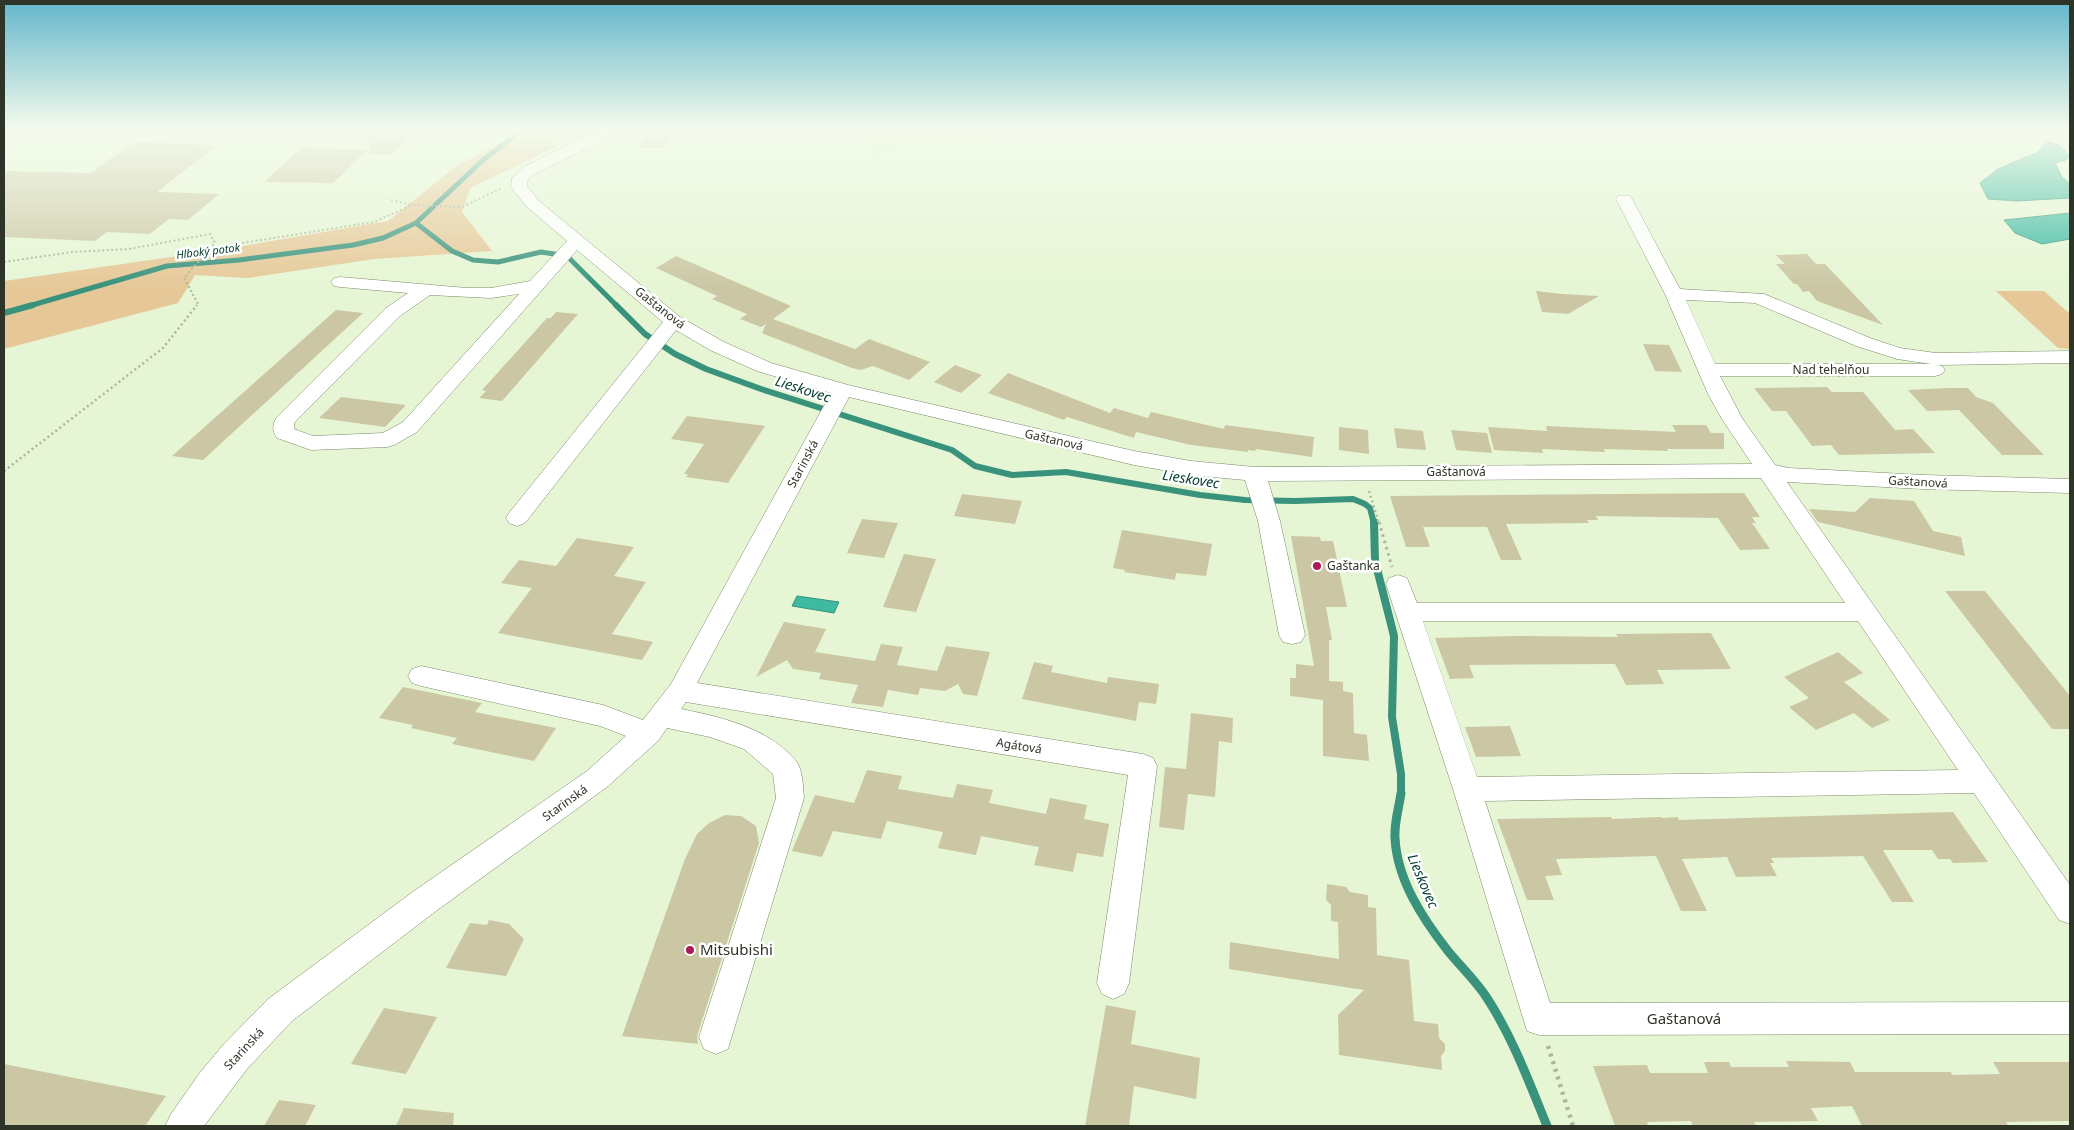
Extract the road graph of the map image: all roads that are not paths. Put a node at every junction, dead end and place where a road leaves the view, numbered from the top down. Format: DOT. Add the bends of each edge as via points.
graph roads {
  1 [pos="519,183"];
  2 [pos="1624,199"];
  3 [pos="577,240"];
  4 [pos="340,282"];
  5 [pos="536,286"];
  6 [pos="427,289"];
  7 [pos="1674,294"];
  8 [pos="674,321"];
  9 [pos="2070,357"];
  10 [pos="1709,370"];
  11 [pos="2070,370"];
  12 [pos="843,390"];
  13 [pos="1767,471"];
  14 [pos="2070,486"];
  15 [pos="1260,492"];
  16 [pos="517,518"];
  17 [pos="1398,584"];
  18 [pos="1407,612"];
  19 [pos="1863,612"];
  20 [pos="1292,635"];
  21 [pos="420,676"];
  22 [pos="680,691"];
  23 [pos="655,724"];
  24 [pos="1981,781"];
  25 [pos="1467,788"];
  26 [pos="2070,910"];
  27 [pos="1113,983"];
  28 [pos="2070,1018"];
  29 [pos="716,1037"];
  30 [pos="184,1126"];
  1 -- 3 [label="street, Gaštanová" via="519,187 533,204"];
  2 -- 7 [label="street"];
  3 -- 5 [label="street"];
  3 -- 8 [label="street, Gaštanová"];
  4 -- 6 [label="street"];
  5 -- 6 [label="street" via="491,293"];
  5 -- 6 [label="street" via="410,427 387,440 311,443 284,432 284,422 393,312"];
  7 -- 9 [label="street" via="1758,298 1897,353 1936,359"];
  7 -- 10 [label="street"];
  8 -- 12 [label="street, Gaštanová" via="764,368"];
  8 -- 16 [label="street"];
  10 -- 11 [label="street, Nad tehelňou"];
  10 -- 13 [label="street" via="1732,420"];
  12 -- 15 [label="street, Gaštanová" via="1134,458 1191,468"];
  12 -- 22 [label="street, Starinská"];
  13 -- 14 [label="street, Gaštanová" via="1885,480"];
  13 -- 15 [label="street, Gaštanová" via="1364,473"];
  13 -- 19 [label="street"];
  15 -- 20 [label="street" via="1269,520"];
  17 -- 18 [label="street"];
  18 -- 19 [label="street"];
  18 -- 25 [label="street"];
  19 -- 24 [label="street"];
  21 -- 23 [label="street" via="603,716"];
  22 -- 23 [label="street, Starinská"];
  22 -- 27 [label="street, Agátová" via="1143,766"];
  23 -- 29 [label="street" via="711,726 754,741 786,769 790,798"];
  23 -- 30 [label="street, Starinská" via="598,779 280,1010 235,1057"];
  24 -- 25 [label="street"];
  24 -- 26 [label="street"];
  25 -- 28 [label="street, Gaštanová" via="1539,1019"];
}
